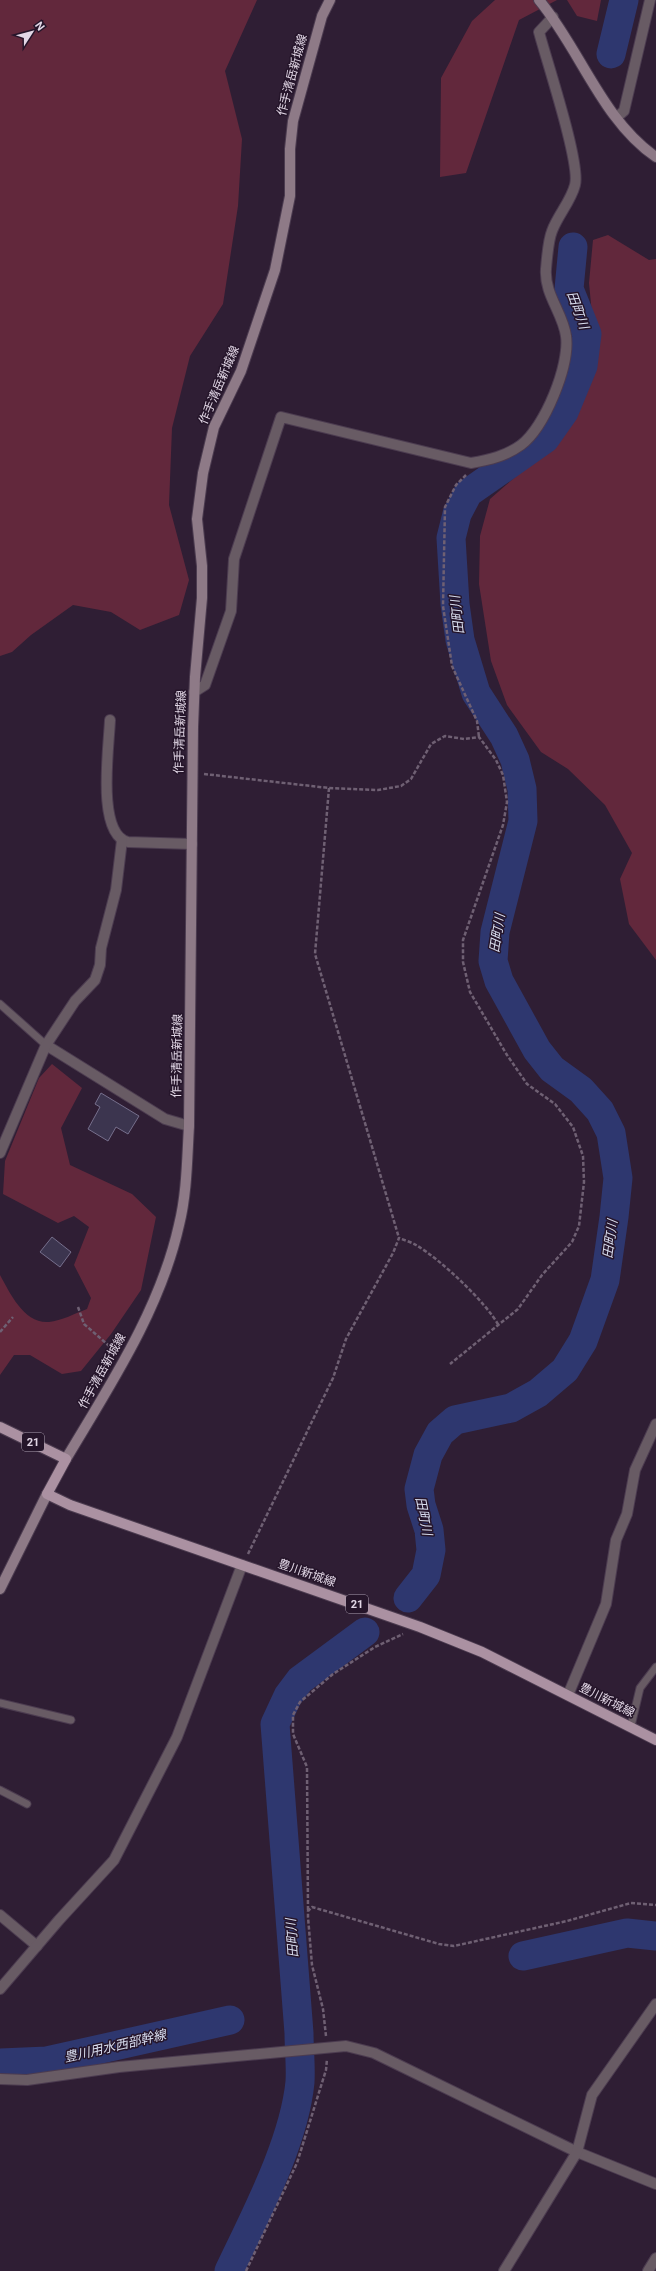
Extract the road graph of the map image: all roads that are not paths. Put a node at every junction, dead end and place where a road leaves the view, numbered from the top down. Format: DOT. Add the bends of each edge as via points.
graph roads {
  1 [pos="330,0"];
  2 [pos="539,0"];
  3 [pos="650,0"];
  4 [pos="553,16"];
  5 [pos="617,117"];
  6 [pos="656,157"];
  7 [pos="194,692"];
  8 [pos="110,720"];
  9 [pos="122,840"];
  10 [pos="192,844"];
  11 [pos="0,1004"];
  12 [pos="46,1045"];
  13 [pos="189,1126"];
  14 [pos="0,1153"];
  15 [pos="656,1424"];
  16 [pos="0,1427"];
  17 [pos="66,1459"];
  18 [pos="47,1494"];
  19 [pos="242,1565"];
  20 [pos="0,1589"];
  21 [pos="656,1667"];
  22 [pos="568,1695"];
  23 [pos="0,1703"];
  24 [pos="71,1720"];
  25 [pos="631,1726"];
  26 [pos="656,1740"];
  27 [pos="0,1790"];
  28 [pos="27,1804"];
  29 [pos="0,1915"];
  30 [pos="37,1946"];
  31 [pos="0,1989"];
  32 [pos="656,2004"];
  33 [pos="0,2079"];
  34 [pos="577,2152"];
  35 [pos="656,2184"];
  36 [pos="656,2258"];
  37 [pos="504,2271"];
  38 [pos="648,2271"];
  1 -- 7 [label="main road, 作手清岳新城線" via="322,16 293,121 290,196 275,270 241,371 214,427 204,473 197,519 202,566 202,598"];
  2 -- 4 [label="main road"];
  3 -- 5 [label="street" via="624,111"];
  4 -- 5 [label="main road"];
  4 -- 7 [label="street" via="539,32 572,152 576,184 552,231 546,271 548,291 566,335 566,358 538,425 522,444 505,454 471,463 281,417 234,559 231,611 205,685"];
  5 -- 6 [label="main road" via="642,148"];
  7 -- 10 [label="main road, 作手清岳新城線"];
  8 -- 9 [label="street" via="107,793 110,822"];
  9 -- 10 [label="street"];
  9 -- 12 [label="street" via="116,890 95,980 75,1001"];
  10 -- 13 [label="main road, 作手清岳新城線"];
  11 -- 12 [label="lane"];
  12 -- 13 [label="street" via="165,1119"];
  12 -- 14 [label="street"];
  13 -- 17 [label="main road, 作手清岳新城線" via="180,1224 168,1265 149,1312 126,1357"];
  15 -- 22 [label="street" via="635,1470 627,1514 616,1540 606,1604"];
  16 -- 17 [label="main road, 21"];
  17 -- 18 [label="main road"];
  18 -- 19 [label="main road, 豊川新城線 / 21" via="126,1526"];
  18 -- 20 [label="main road"];
  19 -- 22 [label="main road, 豊川新城線 / 21" via="420,1627 482,1652"];
  19 -- 30 [label="street" via="177,1737 114,1860"];
  21 -- 25 [label="lane" via="640,1688"];
  22 -- 25 [label="main road, 豊川新城線 / 21"];
  23 -- 24 [label="lane"];
  25 -- 26 [label="main road, 豊川新城線 / 21"];
  27 -- 28 [label="lane"];
  29 -- 30 [label="street"];
  30 -- 31 [label="street"];
  32 -- 34 [label="street" via="592,2095"];
  33 -- 34 [label="street" via="27,2080 119,2067 346,2046 374,2053"];
  34 -- 35 [label="street"];
  34 -- 37 [label="street"];
  36 -- 38 [label="street"];
}
